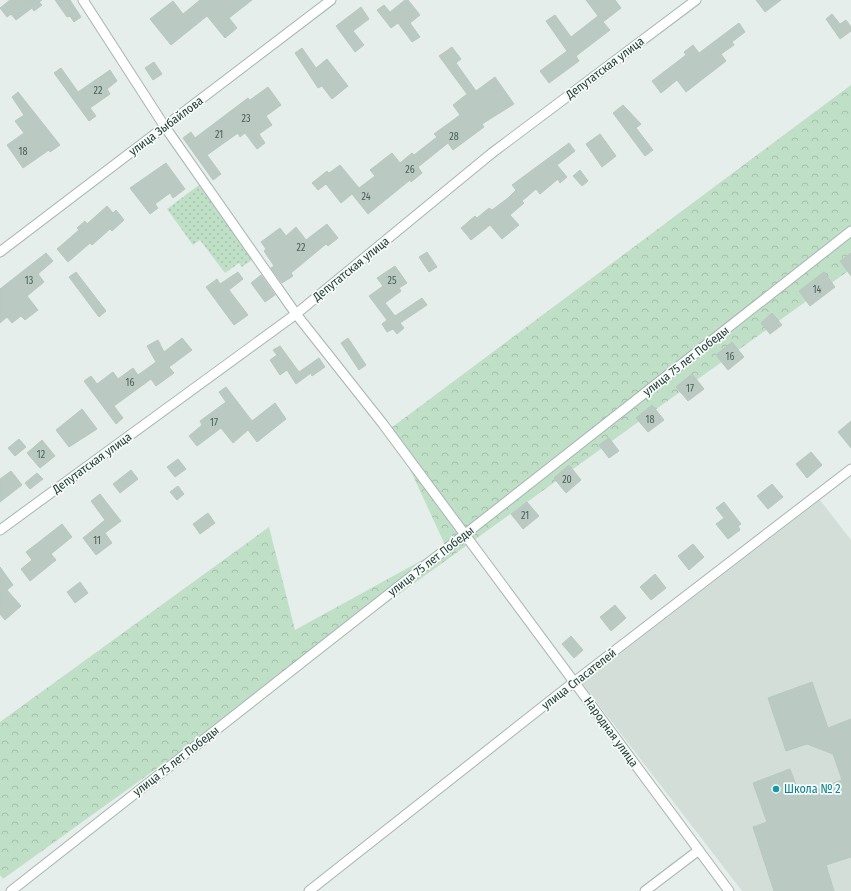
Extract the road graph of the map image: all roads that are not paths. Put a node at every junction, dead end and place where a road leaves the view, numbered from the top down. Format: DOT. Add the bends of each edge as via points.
graph roads {
  1 [pos="83,0"];
  2 [pos="332,0"];
  3 [pos="696,0"];
  4 [pos="165,127"];
  5 [pos="851,231"];
  6 [pos="0,252"];
  7 [pos="296,314"];
  8 [pos="851,469"];
  9 [pos="0,530"];
  10 [pos="465,534"];
  11 [pos="574,682"];
  12 [pos="699,850"];
  13 [pos="11,891"];
  14 [pos="309,891"];
  15 [pos="644,891"];
  16 [pos="729,891"];
  1 -- 4 [label="street, Народная улица"];
  2 -- 4 [label="street, улица Зыбайлова"];
  3 -- 7 [label="street, Депутатская улица" via="492,153"];
  4 -- 6 [label="street, улица Зыбайлова"];
  4 -- 7 [label="street, Народная улица"];
  5 -- 10 [label="street, улица 75 лет Победы"];
  7 -- 9 [label="street, Депутатская улица"];
  7 -- 10 [label="street, Народная улица"];
  8 -- 11 [label="street, улица Спасателей"];
  10 -- 11 [label="street, Народная улица"];
  10 -- 13 [label="street, улица 75 лет Победы"];
  11 -- 12 [label="street, Народная улица"];
  11 -- 14 [label="street, улица Спасателей"];
  12 -- 15 [label="street"];
  12 -- 16 [label="street, Народная улица"];
}
